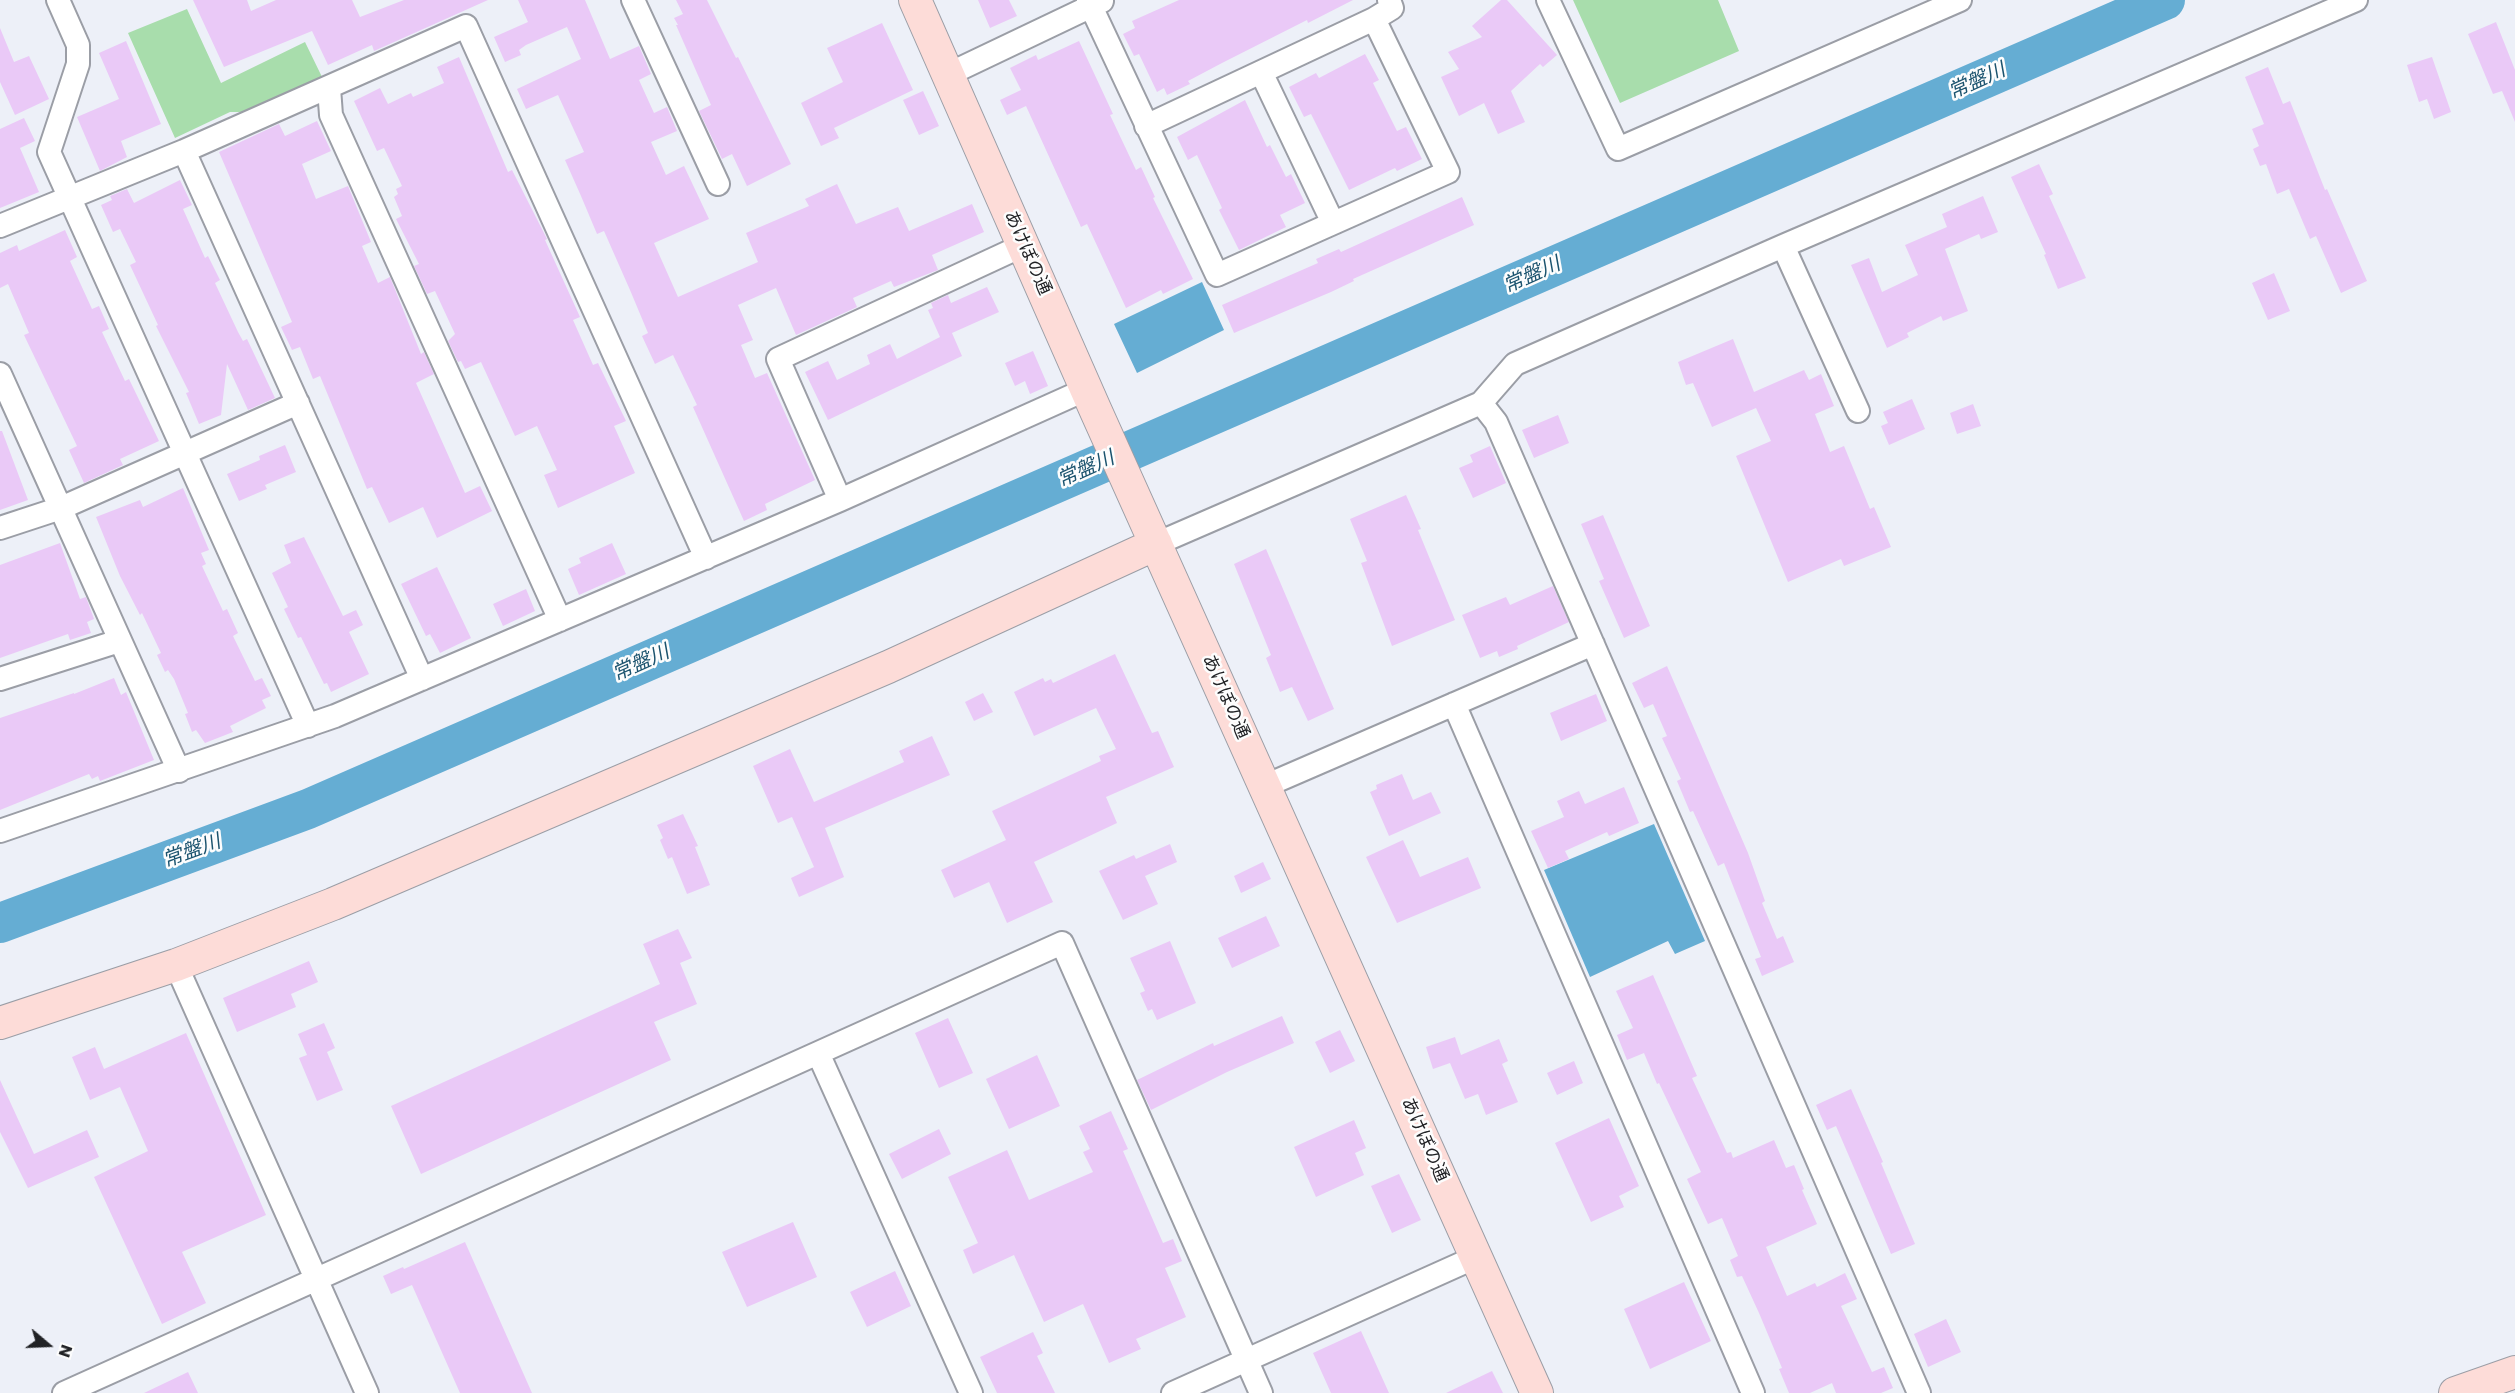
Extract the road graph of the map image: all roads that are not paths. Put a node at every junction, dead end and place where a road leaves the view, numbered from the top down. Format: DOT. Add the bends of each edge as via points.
graph roads {
  1 [pos="58,0"];
  2 [pos="633,0"];
  3 [pos="915,0"];
  4 [pos="1389,0"];
  5 [pos="1548,0"];
  6 [pos="1960,0"];
  7 [pos="2356,0"];
  8 [pos="1094,2"];
  9 [pos="1374,19"];
  10 [pos="1261,72"];
  11 [pos="949,74"];
  12 [pos="329,88"];
  13 [pos="1146,126"];
  14 [pos="184,151"];
  15 [pos="718,184"];
  16 [pos="69,199"];
  17 [pos="1332,223"];
  18 [pos="0,226"];
  19 [pos="1023,245"];
  20 [pos="1783,246"];
  21 [pos="1,377"];
  22 [pos="1091,399"];
  23 [pos="298,403"];
  24 [pos="1481,403"];
  25 [pos="1858,411"];
  26 [pos="186,454"];
  27 [pos="840,500"];
  28 [pos="61,508"];
  29 [pos="0,528"];
  30 [pos="1156,544"];
  31 [pos="706,558"];
  32 [pos="560,620"];
  33 [pos="119,641"];
  34 [pos="1593,644"];
  35 [pos="0,679"];
  36 [pos="422,679"];
  37 [pos="1454,704"];
  38 [pos="308,726"];
  39 [pos="178,771"];
  40 [pos="1264,786"];
  41 [pos="0,831"];
  42 [pos="176,965"];
  43 [pos="0,1023"];
  44 [pos="818,1053"];
  45 [pos="1476,1257"];
  46 [pos="316,1279"];
  47 [pos="1246,1361"];
  48 [pos="2515,1372"];
  49 [pos="64,1393"];
  50 [pos="367,1393"];
  51 [pos="971,1393"];
  52 [pos="1173,1393"];
  53 [pos="1261,1393"];
  54 [pos="1537,1393"];
  55 [pos="1753,1393"];
  56 [pos="1919,1393"];
  57 [pos="2455,1393"];
  1 -- 16 [label="street" via="78,45 78,64 49,152"];
  2 -- 15 [label="street"];
  3 -- 11 [label="street, あけぼの通"];
  4 -- 9 [label="street" via="1392,8"];
  5 -- 6 [label="street" via="1618,149"];
  7 -- 20 [label="street"];
  8 -- 11 [label="street"];
  8 -- 13 [label="street"];
  9 -- 10 [label="street"];
  9 -- 17 [label="street" via="1448,172"];
  10 -- 13 [label="street"];
  10 -- 17 [label="street"];
  11 -- 19 [label="street, あけぼの通"];
  12 -- 14 [label="street"];
  12 -- 31 [label="street" via="466,26"];
  12 -- 32 [label="street" via="331,115"];
  13 -- 17 [label="street" via="1217,275"];
  14 -- 16 [label="street"];
  14 -- 23 [label="street"];
  16 -- 18 [label="street"];
  16 -- 26 [label="street"];
  19 -- 22 [label="street, あけぼの通"];
  19 -- 27 [label="street" via="778,359"];
  20 -- 24 [label="street" via="1515,364"];
  20 -- 25 [label="street"];
  21 -- 28 [label="street"];
  22 -- 27 [label="street"];
  22 -- 30 [label="street, あけぼの通"];
  23 -- 26 [label="street"];
  23 -- 36 [label="street"];
  24 -- 30 [label="street"];
  24 -- 34 [label="street" via="1496,422"];
  26 -- 28 [label="street"];
  26 -- 38 [label="street"];
  27 -- 31 [label="street"];
  28 -- 29 [label="street"];
  28 -- 33 [label="street"];
  30 -- 40 [label="street, あけぼの通"];
  30 -- 42 [label="street" via="888,667 578,801"];
  31 -- 32 [label="street"];
  32 -- 36 [label="street"];
  33 -- 35 [label="street"];
  33 -- 39 [label="street"];
  34 -- 37 [label="street"];
  34 -- 56 [label="street"];
  36 -- 38 [label="street"];
  37 -- 40 [label="street"];
  37 -- 55 [label="street"];
  38 -- 39 [label="street"];
  39 -- 41 [label="street"];
  40 -- 45 [label="street, あけぼの通"];
  42 -- 43 [label="street"];
  42 -- 46 [label="street"];
  44 -- 46 [label="street"];
  44 -- 47 [label="street" via="1062,943"];
  44 -- 51 [label="street"];
  45 -- 47 [label="street"];
  45 -- 54 [label="street, あけぼの通"];
  46 -- 49 [label="street"];
  46 -- 50 [label="street"];
  47 -- 52 [label="street"];
  47 -- 53 [label="street"];
  48 -- 57 [label="street"];
}
